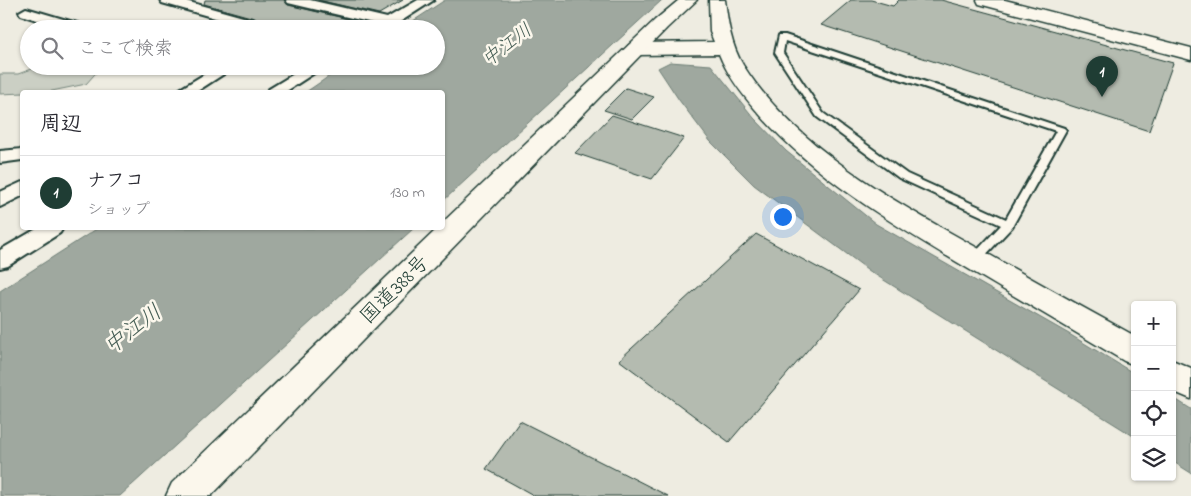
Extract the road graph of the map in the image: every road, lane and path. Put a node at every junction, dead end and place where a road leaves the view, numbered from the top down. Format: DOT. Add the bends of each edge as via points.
graph roads {
  1 [pos="167,0"];
  2 [pos="293,0"];
  3 [pos="426,0"];
  4 [pos="689,0"];
  5 [pos="717,0"];
  6 [pos="985,0"];
  7 [pos="26,12"];
  8 [pos="52,20"];
  9 [pos="237,20"];
  10 [pos="363,20"];
  11 [pos="394,20"];
  12 [pos="726,48"];
  13 [pos="636,49"];
  14 [pos="1191,54"];
  15 [pos="214,75"];
  16 [pos="303,75"];
  17 [pos="189,90"];
  18 [pos="278,90"];
  19 [pos="20,155"];
  20 [pos="0,157"];
  21 [pos="20,189"];
  22 [pos="0,200"];
  23 [pos="1008,224"];
  24 [pos="50,230"];
  25 [pos="975,258"];
  26 [pos="0,260"];
  27 [pos="1131,350"];
  28 [pos="1176,376"];
  29 [pos="1191,385"];
  30 [pos="185,496"];
  1 -- 9 [label="street"];
  2 -- 10 [label="street"];
  3 -- 11 [label="street"];
  4 -- 13 [label="main road, 国道388号"];
  5 -- 12 [label="main road" via="718,28"];
  6 -- 14 [label="main road"];
  7 -- 8 [label="street"];
  12 -- 13 [label="main road"];
  12 -- 25 [label="main road" via="741,78 765,108 817,157 875,200"];
  13 -- 30 [label="main road, 国道388号"];
  15 -- 17 [label="street"];
  16 -- 18 [label="street"];
  19 -- 20 [label="street"];
  21 -- 22 [label="street"];
  23 -- 23 [label="lane" via="903,176 820,115 779,53 782,37 1060,130"];
  23 -- 25 [label="lane"];
  24 -- 26 [label="street"];
  25 -- 27 [label="main road"];
  28 -- 29 [label="main road"];
}
